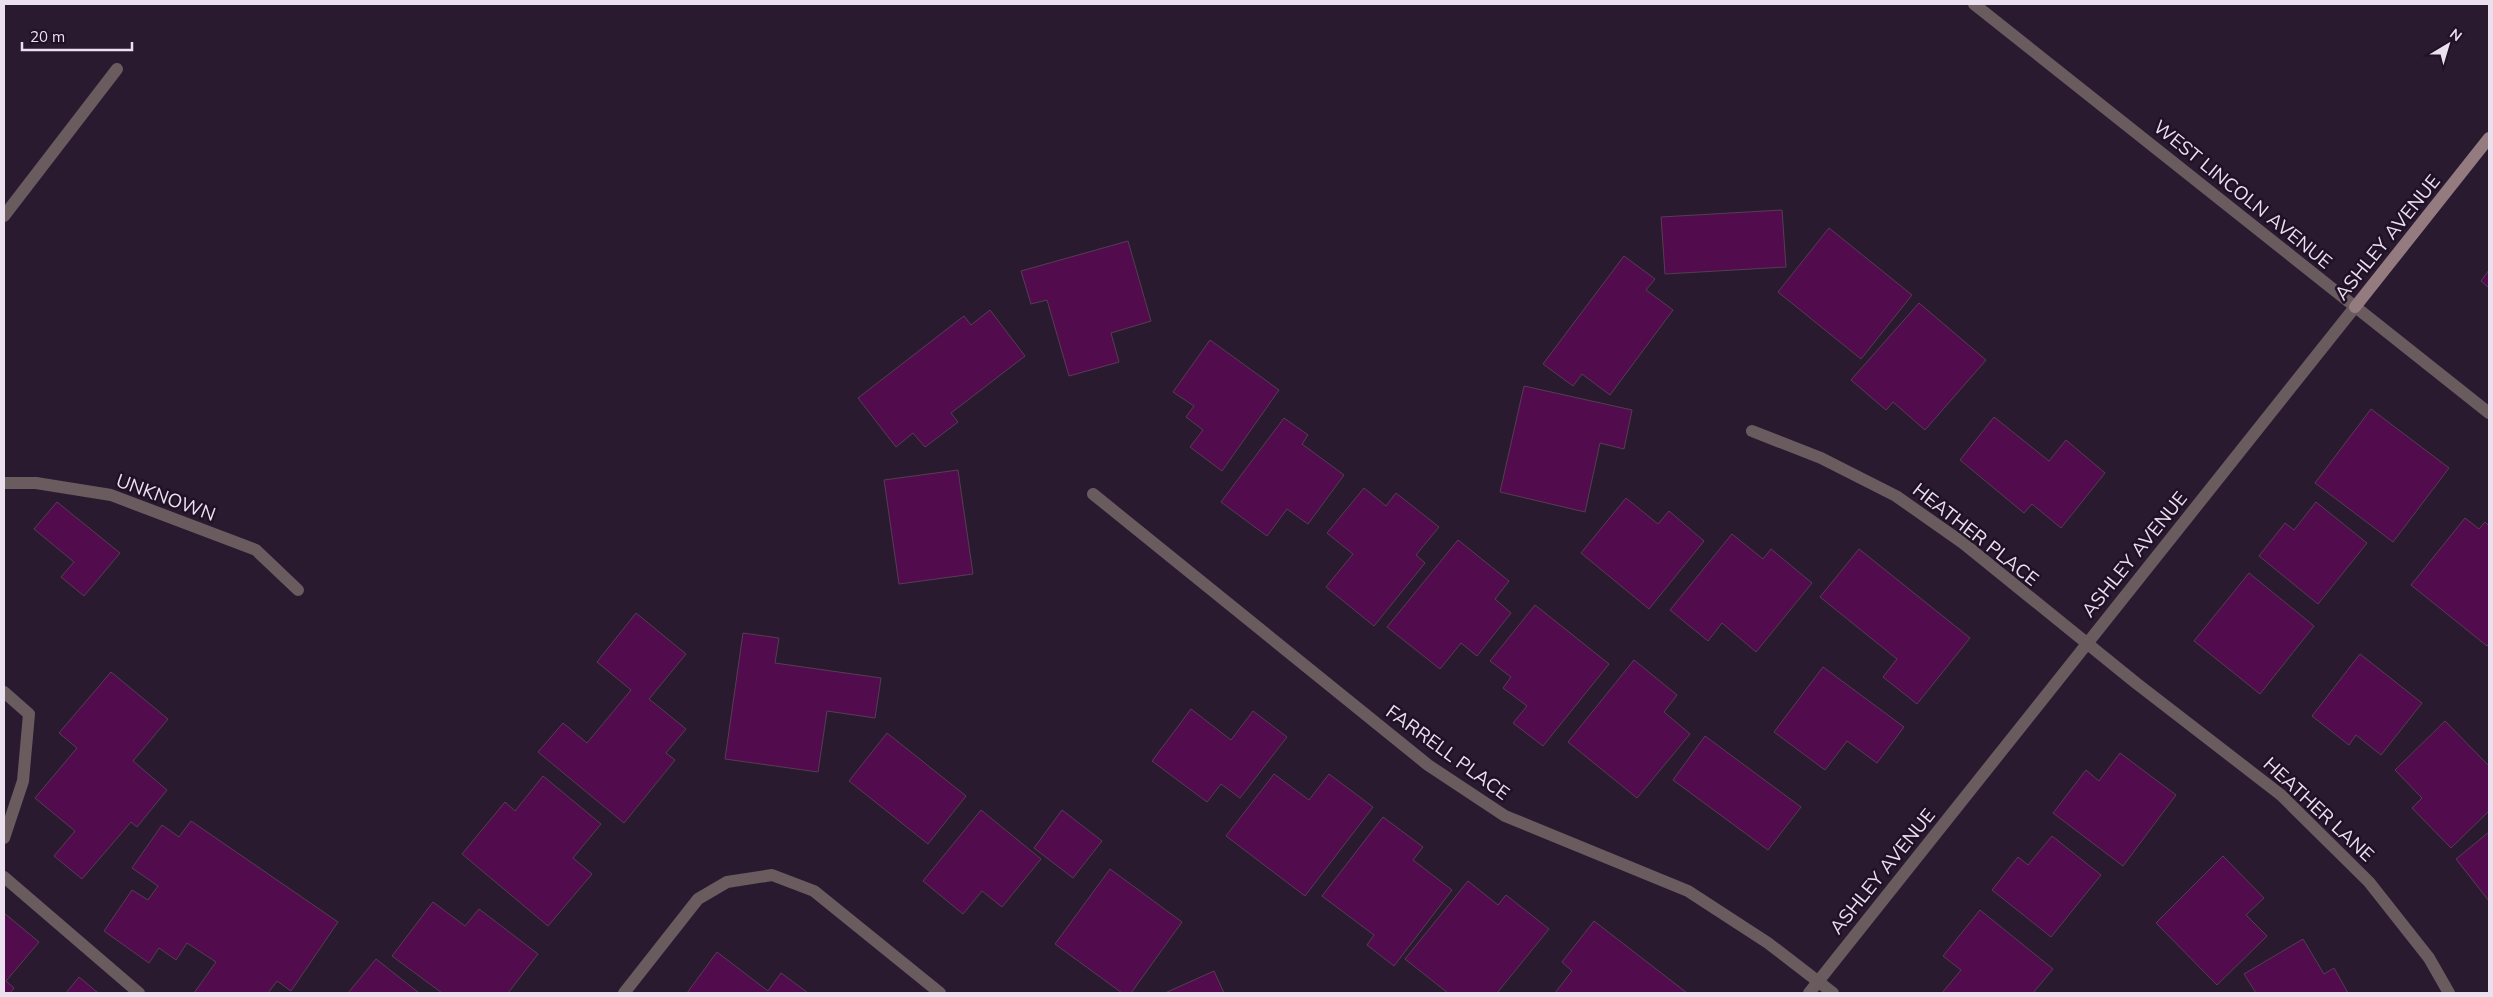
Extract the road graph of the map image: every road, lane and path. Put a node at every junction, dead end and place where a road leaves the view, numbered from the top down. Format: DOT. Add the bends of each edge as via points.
graph roads {
  1 [pos="1974,4"];
  2 [pos="118,69"];
  3 [pos="2489,138"];
  4 [pos="4,216"];
  5 [pos="2355,307"];
  6 [pos="2489,413"];
  7 [pos="1752,431"];
  8 [pos="4,483"];
  9 [pos="1093,494"];
  10 [pos="298,590"];
  11 [pos="2087,644"];
  12 [pos="4,692"];
  13 [pos="4,838"];
  14 [pos="4,876"];
  15 [pos="1818,982"];
  16 [pos="139,993"];
  17 [pos="624,993"];
  18 [pos="940,993"];
  19 [pos="1809,993"];
  20 [pos="1833,993"];
  21 [pos="2449,993"];
  1 -- 5 [label="street, WEST LINCOLN AVENUE"];
  2 -- 4 [label="street"];
  3 -- 5 [label="street, ASHLEY AVENUE"];
  5 -- 6 [label="street, WEST LINCOLN AVENUE"];
  5 -- 11 [label="street, ASHLEY AVENUE"];
  7 -- 11 [label="street, HEATHER PLACE" via="1821,458 1896,496 1963,543"];
  8 -- 10 [label="street, UNKNOWN" via="36,483 111,495 256,550"];
  9 -- 15 [label="street, FARRELL PLACE" via="1428,765 1505,816 1688,891 1768,943"];
  11 -- 15 [label="street, ASHLEY AVENUE"];
  11 -- 21 [label="street, HEATHER LANE" via="2281,795 2369,882 2429,958"];
  12 -- 13 [label="street" via="29,714 23,781"];
  14 -- 16 [label="street"];
  15 -- 19 [label="street, ASHLEY AVENUE"];
  15 -- 20 [label="street, FARRELL PLACE"];
  17 -- 18 [label="street" via="698,899 727,882 772,875 814,891"];
}
